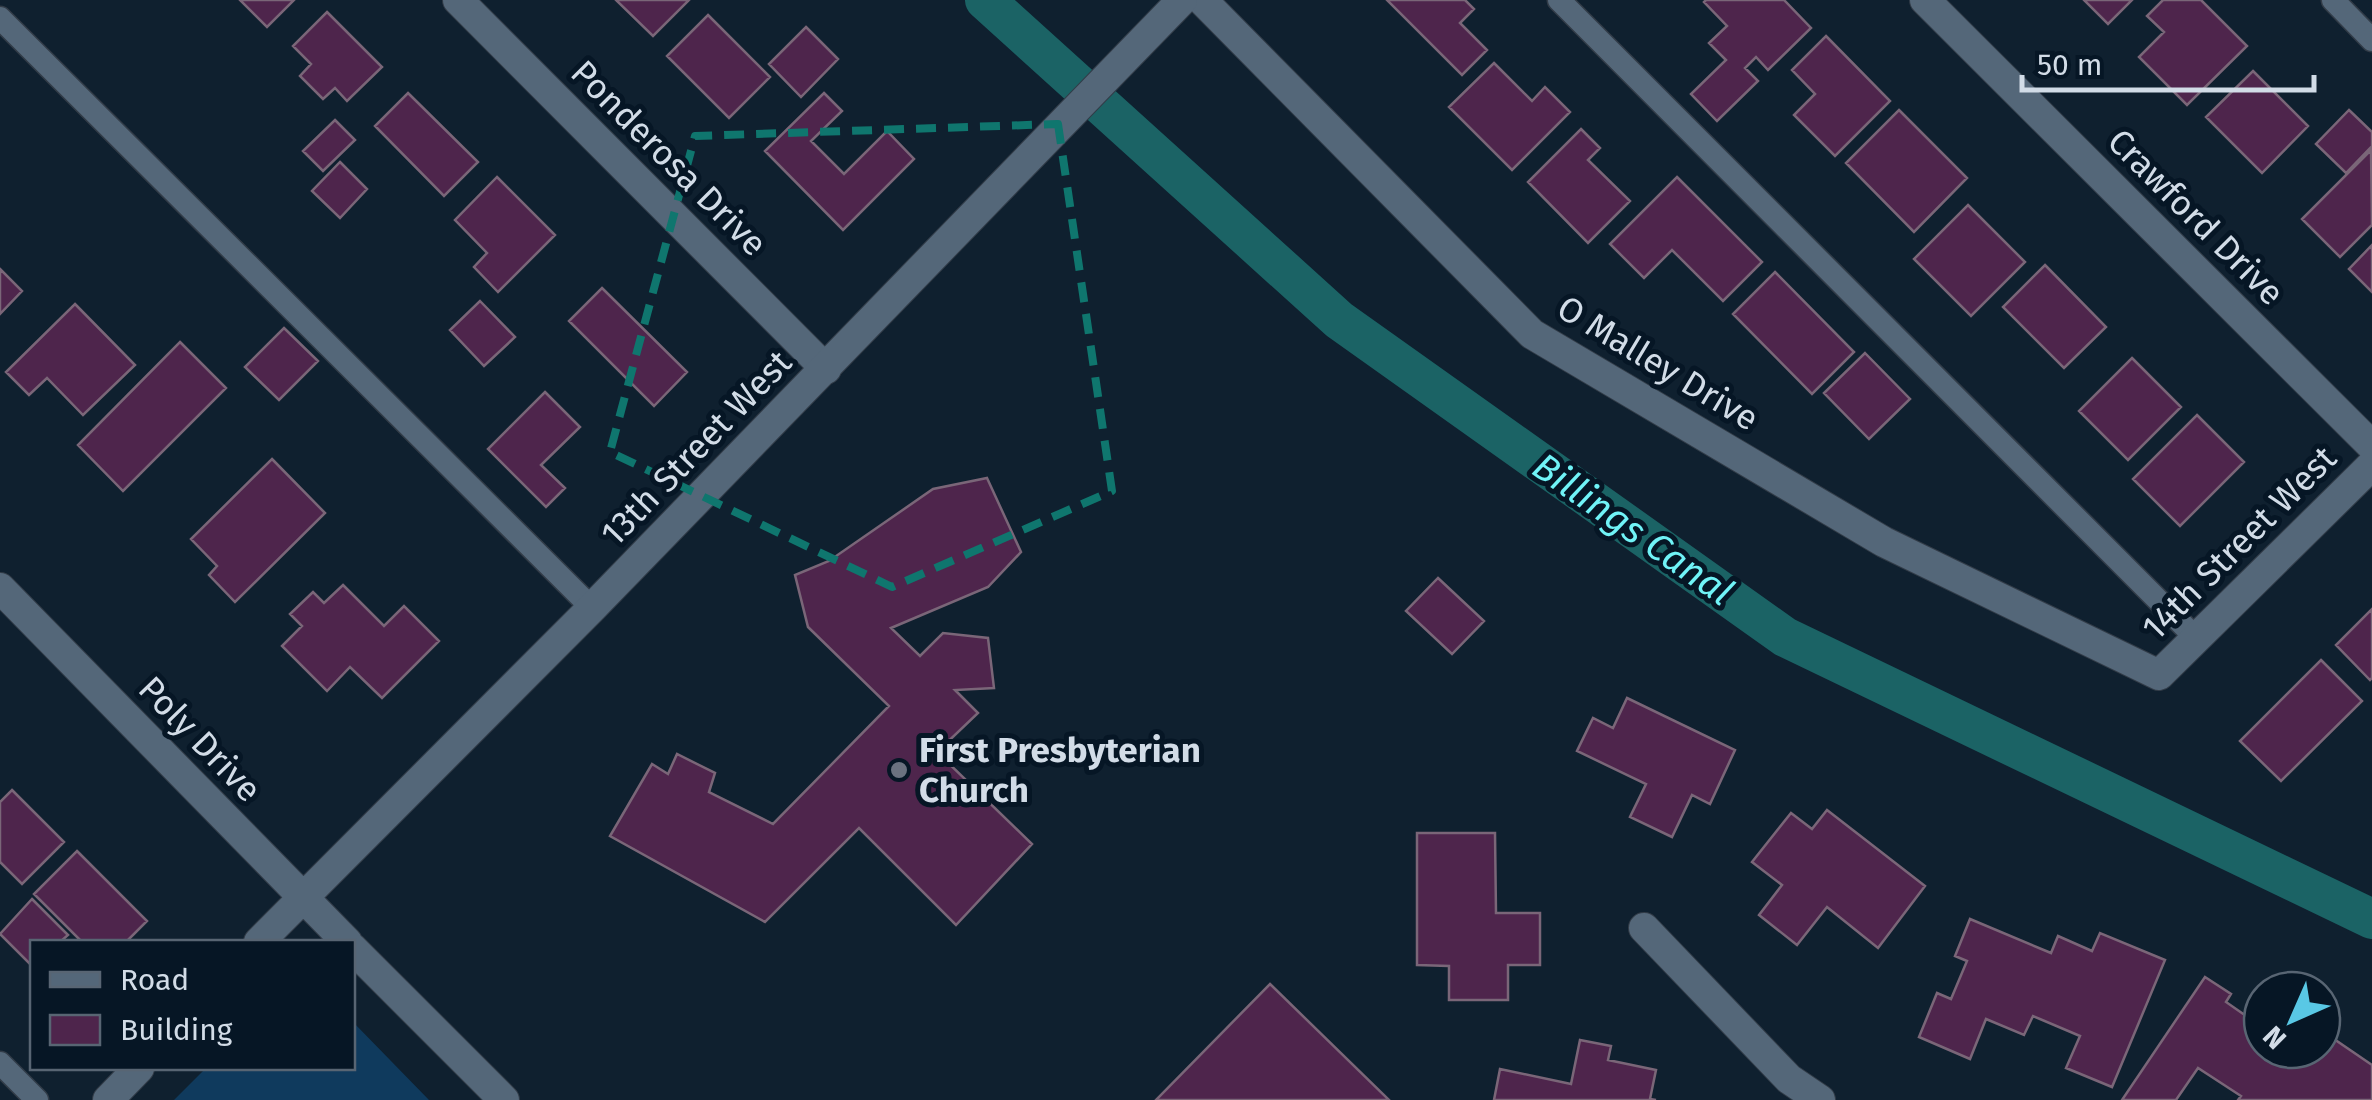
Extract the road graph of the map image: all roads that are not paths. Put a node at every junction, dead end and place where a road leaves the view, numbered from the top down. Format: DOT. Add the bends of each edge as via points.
graph roads {
  1 [pos="458,0"];
  2 [pos="1182,0"];
  3 [pos="1202,0"];
  4 [pos="1559,0"];
  5 [pos="1926,0"];
  6 [pos="2332,0"];
  7 [pos="0,18"];
  8 [pos="2372,40"];
  9 [pos="826,369"];
  10 [pos="2372,446"];
  11 [pos="2372,465"];
  12 [pos="0,588"];
  13 [pos="592,608"];
  14 [pos="2196,638"];
  15 [pos="2159,675"];
  16 [pos="302,898"];
  17 [pos="1644,928"];
  18 [pos="261,940"];
  19 [pos="345,940"];
  20 [pos="355,951"];
  21 [pos="0,1063"];
  22 [pos="137,1070"];
  23 [pos="37,1100"];
  24 [pos="108,1100"];
  25 [pos="504,1100"];
  26 [pos="1820,1100"];
  1 -- 9 [label="street, Ponderosa Drive"];
  2 -- 9 [label="street, 13th Street West"];
  3 -- 15 [label="street, O Malley Drive" via="1532,334 1884,542"];
  4 -- 14 [label="lane"];
  5 -- 10 [label="street, Crawford Drive"];
  6 -- 8 [label="lane"];
  7 -- 13 [label="lane"];
  9 -- 13 [label="street, 13th Street West"];
  11 -- 14 [label="street, 14th Street West"];
  12 -- 16 [label="street, Poly Drive"];
  13 -- 16 [label="street, 13th Street West"];
  14 -- 15 [label="street, 14th Street West"];
  16 -- 18 [label="street, 13th Street West"];
  16 -- 19 [label="street, Poly Drive"];
  17 -- 26 [label="street" via="1789,1079"];
  20 -- 25 [label="street"];
  21 -- 23 [label="lane"];
  22 -- 24 [label="street"];
}
